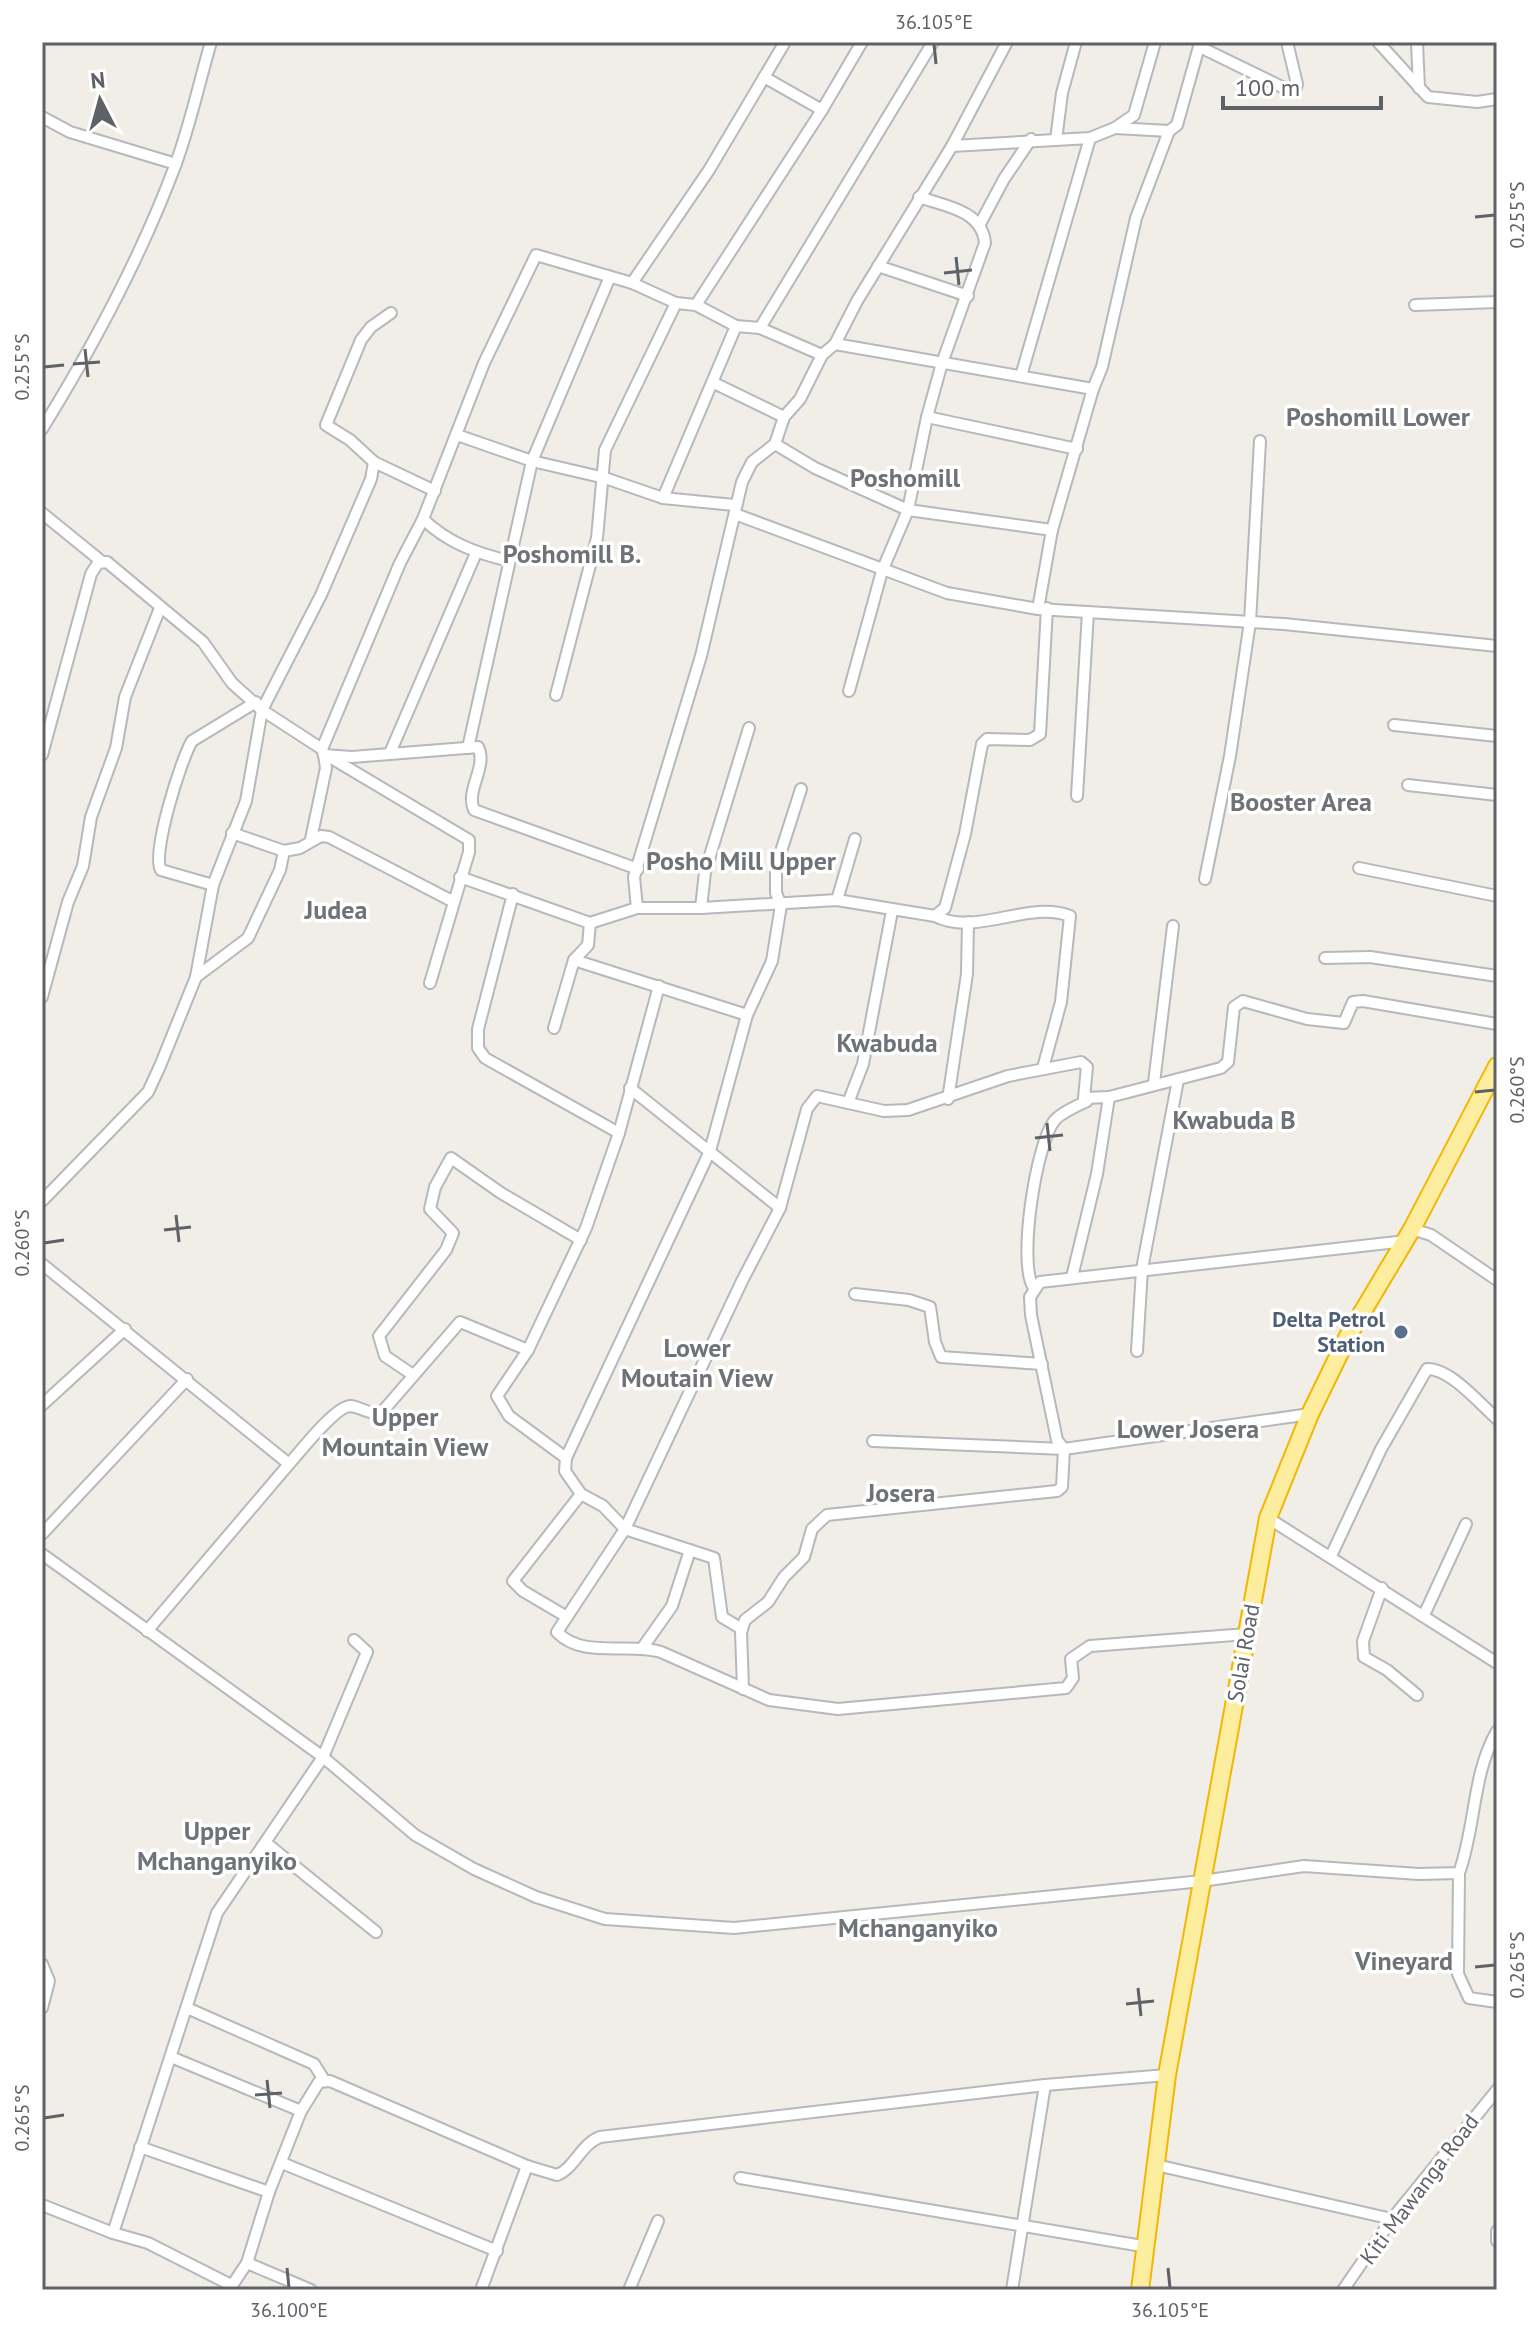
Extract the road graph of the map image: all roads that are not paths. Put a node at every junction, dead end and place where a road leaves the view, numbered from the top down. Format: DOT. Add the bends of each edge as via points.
graph roads {
  1 [pos="211,42"];
  2 [pos="785,42"];
  3 [pos="862,42"];
  4 [pos="933,42"];
  5 [pos="1007,42"];
  6 [pos="1076,42"];
  7 [pos="1155,42"];
  8 [pos="1287,42"];
  9 [pos="1378,42"];
  10 [pos="1417,42"];
  11 [pos="1200,44"];
  12 [pos="764,77"];
  13 [pos="1419,88"];
  14 [pos="1497,99"];
  15 [pos="822,110"];
  16 [pos="42,117"];
  17 [pos="1115,128"];
  18 [pos="1169,131"];
  19 [pos="1090,138"];
  20 [pos="1031,139"];
  21 [pos="1056,140"];
  22 [pos="952,146"];
  23 [pos="176,164"];
  24 [pos="919,197"];
  25 [pos="980,224"];
  26 [pos="878,266"];
  27 [pos="609,279"];
  28 [pos="632,283"];
  29 [pos="968,296"];
  30 [pos="1497,302"];
  31 [pos="676,303"];
  32 [pos="696,305"];
  33 [pos="1415,305"];
  34 [pos="391,313"];
  35 [pos="736,326"];
  36 [pos="760,328"];
  37 [pos="835,344"];
  38 [pos="822,355"];
  39 [pos="942,363"];
  40 [pos="1021,376"];
  41 [pos="714,383"];
  42 [pos="1093,389"];
  43 [pos="784,417"];
  44 [pos="927,417"];
  45 [pos="42,429"];
  46 [pos="457,435"];
  47 [pos="1260,441"];
  48 [pos="775,444"];
  49 [pos="1077,449"];
  50 [pos="532,461"];
  51 [pos="374,462"];
  52 [pos="605,478"];
  53 [pos="435,491"];
  54 [pos="663,498"];
  55 [pos="734,509"];
  56 [pos="908,510"];
  57 [pos="42,513"];
  58 [pos="423,519"];
  59 [pos="1052,530"];
  60 [pos="476,553"];
  61 [pos="101,561"];
  62 [pos="509,561"];
  63 [pos="882,571"];
  64 [pos="160,608"];
  65 [pos="1042,608"];
  66 [pos="1088,612"];
  67 [pos="1250,622"];
  68 [pos="1497,646"];
  69 [pos="849,691"];
  70 [pos="556,695"];
  71 [pos="259,706"];
  72 [pos="1394,725"];
  73 [pos="749,728"];
  74 [pos="1497,736"];
  75 [pos="468,748"];
  76 [pos="323,752"];
  77 [pos="390,753"];
  78 [pos="42,755"];
  79 [pos="1408,785"];
  80 [pos="801,789"];
  81 [pos="1497,795"];
  82 [pos="1077,796"];
  83 [pos="232,833"];
  84 [pos="311,839"];
  85 [pos="855,839"];
  86 [pos="284,851"];
  87 [pos="1359,868"];
  88 [pos="638,869"];
  89 [pos="460,877"];
  90 [pos="1205,879"];
  91 [pos="213,885"];
  92 [pos="513,894"];
  93 [pos="1497,896"];
  94 [pos="837,900"];
  95 [pos="452,901"];
  96 [pos="781,905"];
  97 [pos="637,908"];
  98 [pos="701,908"];
  99 [pos="892,911"];
  100 [pos="935,916"];
  101 [pos="968,922"];
  102 [pos="590,923"];
  103 [pos="1173,926"];
  104 [pos="1325,958"];
  105 [pos="574,960"];
  106 [pos="1497,976"];
  107 [pos="196,977"];
  108 [pos="430,983"];
  109 [pos="659,986"];
  110 [pos="42,997"];
  111 [pos="747,1015"];
  112 [pos="1497,1024"];
  113 [pos="554,1028"];
  114 [pos="1497,1066"];
  115 [pos="1043,1068"];
  116 [pos="1178,1080"];
  117 [pos="1154,1083"];
  118 [pos="630,1088"];
  119 [pos="1109,1097"];
  120 [pos="948,1099"];
  121 [pos="1087,1101"];
  122 [pos="848,1103"];
  123 [pos="619,1133"];
  124 [pos="710,1151"];
  125 [pos="42,1201"];
  126 [pos="780,1208"];
  127 [pos="1409,1235"];
  128 [pos="581,1240"];
  129 [pos="42,1264"];
  130 [pos="1142,1269"];
  131 [pos="1072,1277"];
  132 [pos="1497,1280"];
  133 [pos="1034,1288"];
  134 [pos="855,1294"];
  135 [pos="125,1329"];
  136 [pos="528,1350"];
  137 [pos="1137,1351"];
  138 [pos="1042,1364"];
  139 [pos="413,1375"];
  140 [pos="187,1379"];
  141 [pos="42,1405"];
  142 [pos="1310,1414"];
  143 [pos="1497,1419"];
  144 [pos="873,1441"];
  145 [pos="1064,1449"];
  146 [pos="566,1458"];
  147 [pos="289,1464"];
  148 [pos="581,1494"];
  149 [pos="1268,1518"];
  150 [pos="1466,1524"];
  151 [pos="625,1529"];
  152 [pos="42,1534"];
  153 [pos="690,1550"];
  154 [pos="42,1554"];
  155 [pos="1331,1556"];
  156 [pos="1382,1588"];
  157 [pos="1424,1615"];
  158 [pos="567,1617"];
  159 [pos="742,1629"];
  160 [pos="147,1631"];
  161 [pos="1247,1634"];
  162 [pos="354,1640"];
  163 [pos="643,1647"];
  164 [pos="1497,1663"];
  165 [pos="743,1689"];
  166 [pos="1417,1695"];
  167 [pos="1497,1731"];
  168 [pos="323,1757"];
  169 [pos="266,1843"];
  170 [pos="1459,1873"];
  171 [pos="1202,1881"];
  172 [pos="376,1932"];
  173 [pos="42,1964"];
  174 [pos="1497,2002"];
  175 [pos="42,2008"];
  176 [pos="187,2008"];
  177 [pos="171,2057"];
  178 [pos="1167,2075"];
  179 [pos="324,2080"];
  180 [pos="1045,2085"];
  181 [pos="1497,2090"];
  182 [pos="301,2111"];
  183 [pos="140,2147"];
  184 [pos="282,2163"];
  185 [pos="1156,2165"];
  186 [pos="527,2166"];
  187 [pos="740,2178"];
  188 [pos="269,2192"];
  189 [pos="42,2205"];
  190 [pos="1392,2219"];
  191 [pos="658,2221"];
  192 [pos="1023,2224"];
  193 [pos="1497,2231"];
  194 [pos="113,2233"];
  195 [pos="1497,2241"];
  196 [pos="1148,2247"];
  197 [pos="497,2251"];
  198 [pos="247,2263"];
  199 [pos="230,2287"];
  200 [pos="311,2290"];
  201 [pos="481,2290"];
  202 [pos="629,2290"];
  203 [pos="1012,2290"];
  204 [pos="1140,2290"];
  205 [pos="1343,2290"];
  1 -- 23 [label="street"];
  2 -- 12 [label="street"];
  3 -- 15 [label="street"];
  4 -- 36 [label="street"];
  5 -- 22 [label="street"];
  6 -- 21 [label="street"];
  7 -- 17 [label="street" via="1134,115"];
  8 -- 11 [label="street" via="1295,90"];
  9 -- 13 [label="street"];
  10 -- 13 [label="street"];
  11 -- 18 [label="street" via="1181,117"];
  12 -- 15 [label="street"];
  12 -- 28 [label="street"];
  13 -- 14 [label="street" via="1428,97"];
  15 -- 32 [label="street"];
  16 -- 23 [label="street" via="70,132"];
  17 -- 18 [label="street"];
  17 -- 19 [label="street"];
  18 -- 42 [label="street" via="1136,218"];
  19 -- 21 [label="street"];
  19 -- 40 [label="street"];
  20 -- 21 [label="street"];
  20 -- 22 [label="street"];
  20 -- 25 [label="street"];
  22 -- 24 [label="street"];
  23 -- 45 [label="street" via="98,336"];
  24 -- 25 [label="street" via="971,215"];
  24 -- 26 [label="street"];
  25 -- 29 [label="street" via="985,243"];
  26 -- 29 [label="street"];
  26 -- 37 [label="street"];
  27 -- 28 [label="street"];
  27 -- 46 [label="street" via="536,255 484,363"];
  27 -- 50 [label="street"];
  28 -- 31 [label="street"];
  29 -- 39 [label="street"];
  30 -- 33 [label="street"];
  31 -- 32 [label="street"];
  31 -- 52 [label="street" via="609,440"];
  32 -- 35 [label="street"];
  34 -- 51 [label="street" via="361,340 326,425"];
  35 -- 36 [label="street"];
  35 -- 41 [label="street"];
  36 -- 38 [label="street"];
  37 -- 38 [label="street"];
  37 -- 39 [label="street"];
  38 -- 43 [label="street" via="800,399"];
  39 -- 40 [label="street"];
  39 -- 44 [label="street"];
  40 -- 42 [label="street"];
  41 -- 43 [label="street"];
  41 -- 54 [label="street"];
  42 -- 49 [label="street"];
  43 -- 48 [label="street"];
  44 -- 49 [label="street"];
  44 -- 56 [label="street"];
  46 -- 50 [label="street"];
  46 -- 53 [label="street"];
  47 -- 67 [label="street"];
  48 -- 55 [label="street" via="752,462"];
  48 -- 56 [label="street"];
  49 -- 59 [label="street"];
  50 -- 52 [label="street"];
  50 -- 62 [label="street"];
  51 -- 53 [label="street"];
  51 -- 71 [label="street" via="321,595"];
  52 -- 54 [label="street"];
  52 -- 70 [label="street" via="597,538"];
  53 -- 58 [label="street"];
  54 -- 55 [label="street"];
  55 -- 63 [label="street"];
  55 -- 88 [label="street" via="701,656"];
  56 -- 59 [label="street"];
  56 -- 63 [label="street"];
  57 -- 61 [label="street"];
  58 -- 60 [label="street" via="440,535"];
  58 -- 76 [label="street"];
  59 -- 65 [label="street"];
  60 -- 62 [label="street"];
  60 -- 77 [label="street"];
  61 -- 64 [label="street"];
  61 -- 78 [label="street" via="91,574"];
  62 -- 75 [label="street"];
  63 -- 65 [label="street" via="947,593"];
  63 -- 69 [label="street"];
  64 -- 71 [label="street" via="203,642 232,683"];
  64 -- 110 [label="street" via="125,697 116,748 97,796 83,866"];
  65 -- 66 [label="street"];
  65 -- 100 [label="street" via="1040,734 1030,740 987,739 982,744 945,908"];
  66 -- 67 [label="street"];
  66 -- 82 [label="street"];
  67 -- 68 [label="street"];
  67 -- 90 [label="street"];
  71 -- 76 [label="street"];
  71 -- 83 [label="street" via="246,801"];
  71 -- 91 [label="street" via="192,741 162,831 157,859 161,870"];
  72 -- 74 [label="street"];
  73 -- 98 [label="street" via="705,872"];
  75 -- 77 [label="street"];
  75 -- 88 [label="street" via="478,747 481,758 474,810"];
  76 -- 77 [label="street" via="352,757"];
  76 -- 84 [label="street" via="326,768"];
  76 -- 89 [label="street" via="463,833 470,846"];
  79 -- 81 [label="street"];
  80 -- 96 [label="street" via="776,867"];
  83 -- 86 [label="street"];
  83 -- 91 [label="street"];
  84 -- 86 [label="street"];
  84 -- 95 [label="street" via="329,837"];
  85 -- 94 [label="street"];
  86 -- 107 [label="street" via="248,938"];
  87 -- 93 [label="street"];
  88 -- 97 [label="street"];
  89 -- 92 [label="street"];
  89 -- 95 [label="street"];
  91 -- 107 [label="street"];
  92 -- 102 [label="street"];
  92 -- 123 [label="street" via="478,1029 478,1048 485,1058"];
  94 -- 96 [label="street"];
  94 -- 99 [label="street"];
  95 -- 108 [label="street"];
  96 -- 98 [label="street"];
  96 -- 111 [label="street" via="772,961"];
  97 -- 98 [label="street"];
  97 -- 102 [label="street"];
  99 -- 100 [label="street"];
  99 -- 122 [label="street" via="863,1064"];
  100 -- 101 [label="street" via="952,924"];
  101 -- 115 [label="street" via="1070,916 1061,1002"];
  101 -- 120 [label="street" via="967,974"];
  102 -- 105 [label="street" via="588,945"];
  103 -- 117 [label="street"];
  104 -- 106 [label="street" via="1370,957"];
  105 -- 109 [label="street"];
  105 -- 113 [label="street"];
  107 -- 125 [label="street" via="148,1092"];
  109 -- 111 [label="street"];
  109 -- 118 [label="street"];
  111 -- 124 [label="street"];
  112 -- 116 [label="street" via="1363,1001 1353,1002 1344,1023 1243,1001 1234,1007 1228,1062"];
  114 -- 127 [label="highway, Solai Road"];
  115 -- 120 [label="street"];
  115 -- 121 [label="street" via="1086,1063"];
  116 -- 117 [label="street"];
  116 -- 130 [label="street"];
  117 -- 119 [label="street"];
  118 -- 123 [label="street"];
  118 -- 124 [label="street"];
  119 -- 121 [label="street"];
  119 -- 131 [label="street"];
  120 -- 122 [label="street" via="884,1111"];
  121 -- 133 [label="street" via="1056,1119 1047,1134 1029,1216 1028,1280"];
  122 -- 126 [label="street" via="817,1096 807,1109"];
  123 -- 128 [label="street"];
  124 -- 126 [label="street"];
  124 -- 146 [label="street"];
  126 -- 151 [label="street"];
  127 -- 130 [label="street"];
  127 -- 132 [label="street" via="1431,1235"];
  127 -- 142 [label="highway, Solai Road" via="1348,1336"];
  128 -- 136 [label="street"];
  128 -- 139 [label="street" via="451,1158 430,1209 453,1233 446,1250 379,1336 385,1356"];
  129 -- 135 [label="street"];
  130 -- 131 [label="street"];
  130 -- 137 [label="street"];
  131 -- 133 [label="street" via="1040,1282"];
  133 -- 138 [label="street" via="1031,1315"];
  134 -- 138 [label="street" via="930,1307 941,1357"];
  135 -- 140 [label="street"];
  135 -- 141 [label="street"];
  136 -- 139 [label="street" via="460,1322"];
  136 -- 146 [label="street" via="497,1396 509,1416"];
  138 -- 145 [label="street" via="1057,1440"];
  139 -- 147 [label="street" via="382,1412 352,1406 338,1410"];
  140 -- 147 [label="street"];
  140 -- 152 [label="street"];
  142 -- 145 [label="street"];
  142 -- 149 [label="highway, Solai Road"];
  143 -- 155 [label="street" via="1450,1379 1427,1369 1381,1449"];
  144 -- 145 [label="street"];
  145 -- 159 [label="street" via="1062,1487 1057,1491 827,1515 812,1529 804,1557"];
  146 -- 148 [label="street" via="565,1471"];
  147 -- 160 [label="street"];
  148 -- 151 [label="street" via="603,1506"];
  148 -- 158 [label="street" via="513,1581"];
  149 -- 155 [label="street"];
  149 -- 161 [label="highway, Solai Road"];
  150 -- 157 [label="street"];
  151 -- 153 [label="street"];
  151 -- 158 [label="street"];
  153 -- 159 [label="street" via="714,1558 722,1617"];
  153 -- 163 [label="street" via="672,1606"];
  154 -- 160 [label="street"];
  155 -- 156 [label="street"];
  156 -- 157 [label="street"];
  156 -- 166 [label="street" via="1363,1641 1364,1657"];
  157 -- 164 [label="street"];
  158 -- 163 [label="street" via="557,1632 568,1644"];
  159 -- 165 [label="street"];
  160 -- 168 [label="street"];
  161 -- 165 [label="street" via="1090,1646 1071,1659 1072,1685 1037,1691 838,1709 785,1704"];
  161 -- 171 [label="highway, Solai Road"];
  162 -- 168 [label="street" via="367,1652"];
  163 -- 165 [label="street"];
  167 -- 170 [label="street" via="1481,1762"];
  168 -- 169 [label="street"];
  168 -- 171 [label="street" via="415,1835 474,1869 536,1897 605,1919 734,1928"];
  169 -- 172 [label="street"];
  169 -- 176 [label="street" via="217,1913"];
  170 -- 171 [label="street" via="1304,1866"];
  170 -- 174 [label="street" via="1458,1974 1469,1998"];
  171 -- 178 [label="highway, Solai Road"];
  173 -- 175 [label="street" via="49,1981"];
  176 -- 177 [label="street"];
  176 -- 179 [label="street" via="314,2064"];
  177 -- 182 [label="street"];
  177 -- 183 [label="street"];
  178 -- 180 [label="street"];
  178 -- 185 [label="highway, Solai Road"];
  179 -- 182 [label="street"];
  179 -- 186 [label="street"];
  180 -- 186 [label="street" via="600,2137 580,2149 562,2174"];
  180 -- 192 [label="street"];
  181 -- 190 [label="street, Kiti Mawanga Road"];
  182 -- 184 [label="street"];
  183 -- 188 [label="street"];
  183 -- 194 [label="street"];
  184 -- 188 [label="street"];
  184 -- 197 [label="street"];
  185 -- 190 [label="street"];
  185 -- 196 [label="highway, Solai Road"];
  186 -- 197 [label="street"];
  187 -- 192 [label="street"];
  188 -- 198 [label="street"];
  189 -- 194 [label="street"];
  190 -- 205 [label="street, Kiti Mawanga Road"];
  191 -- 202 [label="street"];
  192 -- 196 [label="street"];
  192 -- 203 [label="street"];
  193 -- 195 [label="street"];
  194 -- 199 [label="street" via="148,2243"];
  196 -- 204 [label="highway, Solai Road"];
  197 -- 201 [label="street"];
  198 -- 199 [label="street"];
  198 -- 200 [label="street"];
}
